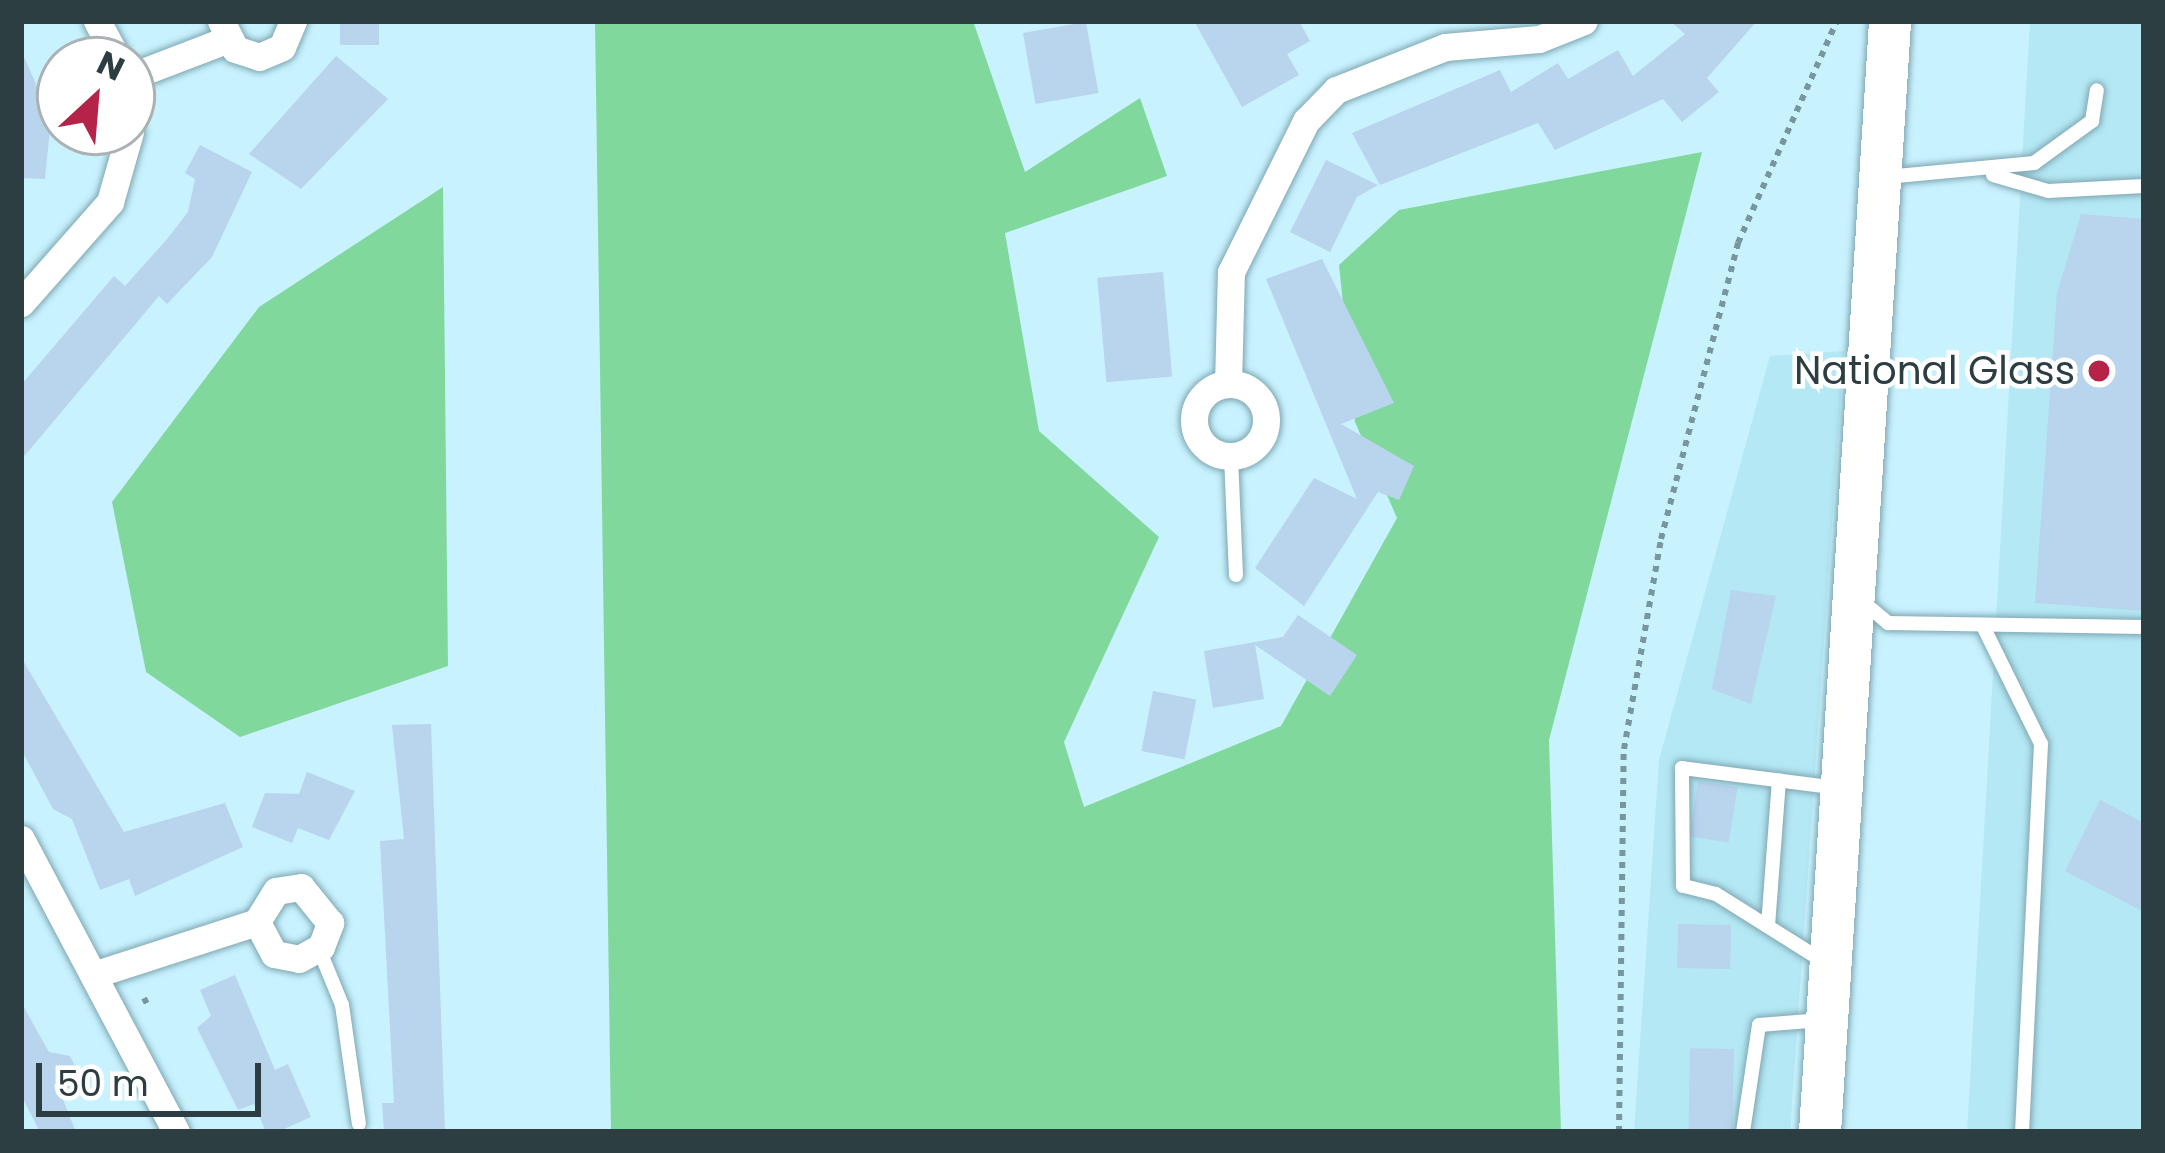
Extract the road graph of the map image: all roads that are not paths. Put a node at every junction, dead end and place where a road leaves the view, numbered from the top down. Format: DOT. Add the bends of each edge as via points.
graph roads {
  1 [pos="293,21"];
  2 [pos="1584,21"];
  3 [pos="1890,21"];
  4 [pos="224,30"];
  5 [pos="156,64"];
  6 [pos="2097,90"];
  7 [pos="123,156"];
  8 [pos="1993,175"];
  9 [pos="1885,177"];
  10 [pos="2144,186"];
  11 [pos="21,303"];
  12 [pos="1228,384"];
  13 [pos="1231,456"];
  14 [pos="1236,574"];
  15 [pos="1856,596"];
  16 [pos="2144,627"];
  17 [pos="1984,628"];
  18 [pos="1778,780"];
  19 [pos="1844,788"];
  20 [pos="21,838"];
  21 [pos="257,922"];
  22 [pos="1768,926"];
  23 [pos="319,949"];
  24 [pos="1832,966"];
  25 [pos="99,973"];
  26 [pos="1827,1020"];
  27 [pos="359,1124"];
  28 [pos="176,1132"];
  29 [pos="1743,1132"];
  30 [pos="1820,1132"];
  31 [pos="2022,1132"];
  1 -- 4 [label="street" via="272,54 246,55"];
  2 -- 12 [label="street" via="1366,72 1321,106 1231,272"];
  3 -- 9 [label="main road"];
  4 -- 5 [label="street"];
  6 -- 8 [label="lane" via="2092,121 2066,145"];
  7 -- 11 [label="street" via="110,202"];
  8 -- 9 [label="lane"];
  8 -- 10 [label="lane" via="2048,191"];
  9 -- 15 [label="main road"];
  12 -- 13 [label="street" via="1194,415 1199,440"];
  12 -- 13 [label="street" via="1265,412 1254,447"];
  13 -- 14 [label="lane"];
  15 -- 17 [label="lane" via="1888,623"];
  15 -- 19 [label="main road"];
  16 -- 17 [label="lane"];
  17 -- 31 [label="lane" via="2041,744"];
  18 -- 19 [label="lane"];
  18 -- 22 [label="lane"];
  18 -- 22 [label="lane" via="1682,768 1683,886"];
  19 -- 24 [label="main road"];
  20 -- 25 [label="street"];
  21 -- 23 [label="street" via="274,954"];
  21 -- 23 [label="street" via="276,891 312,891 331,923"];
  21 -- 25 [label="street"];
  22 -- 24 [label="lane"];
  23 -- 27 [label="lane" via="342,1005"];
  24 -- 26 [label="main road"];
  25 -- 28 [label="street"];
  26 -- 29 [label="lane" via="1759,1025"];
  26 -- 30 [label="main road"];
}
